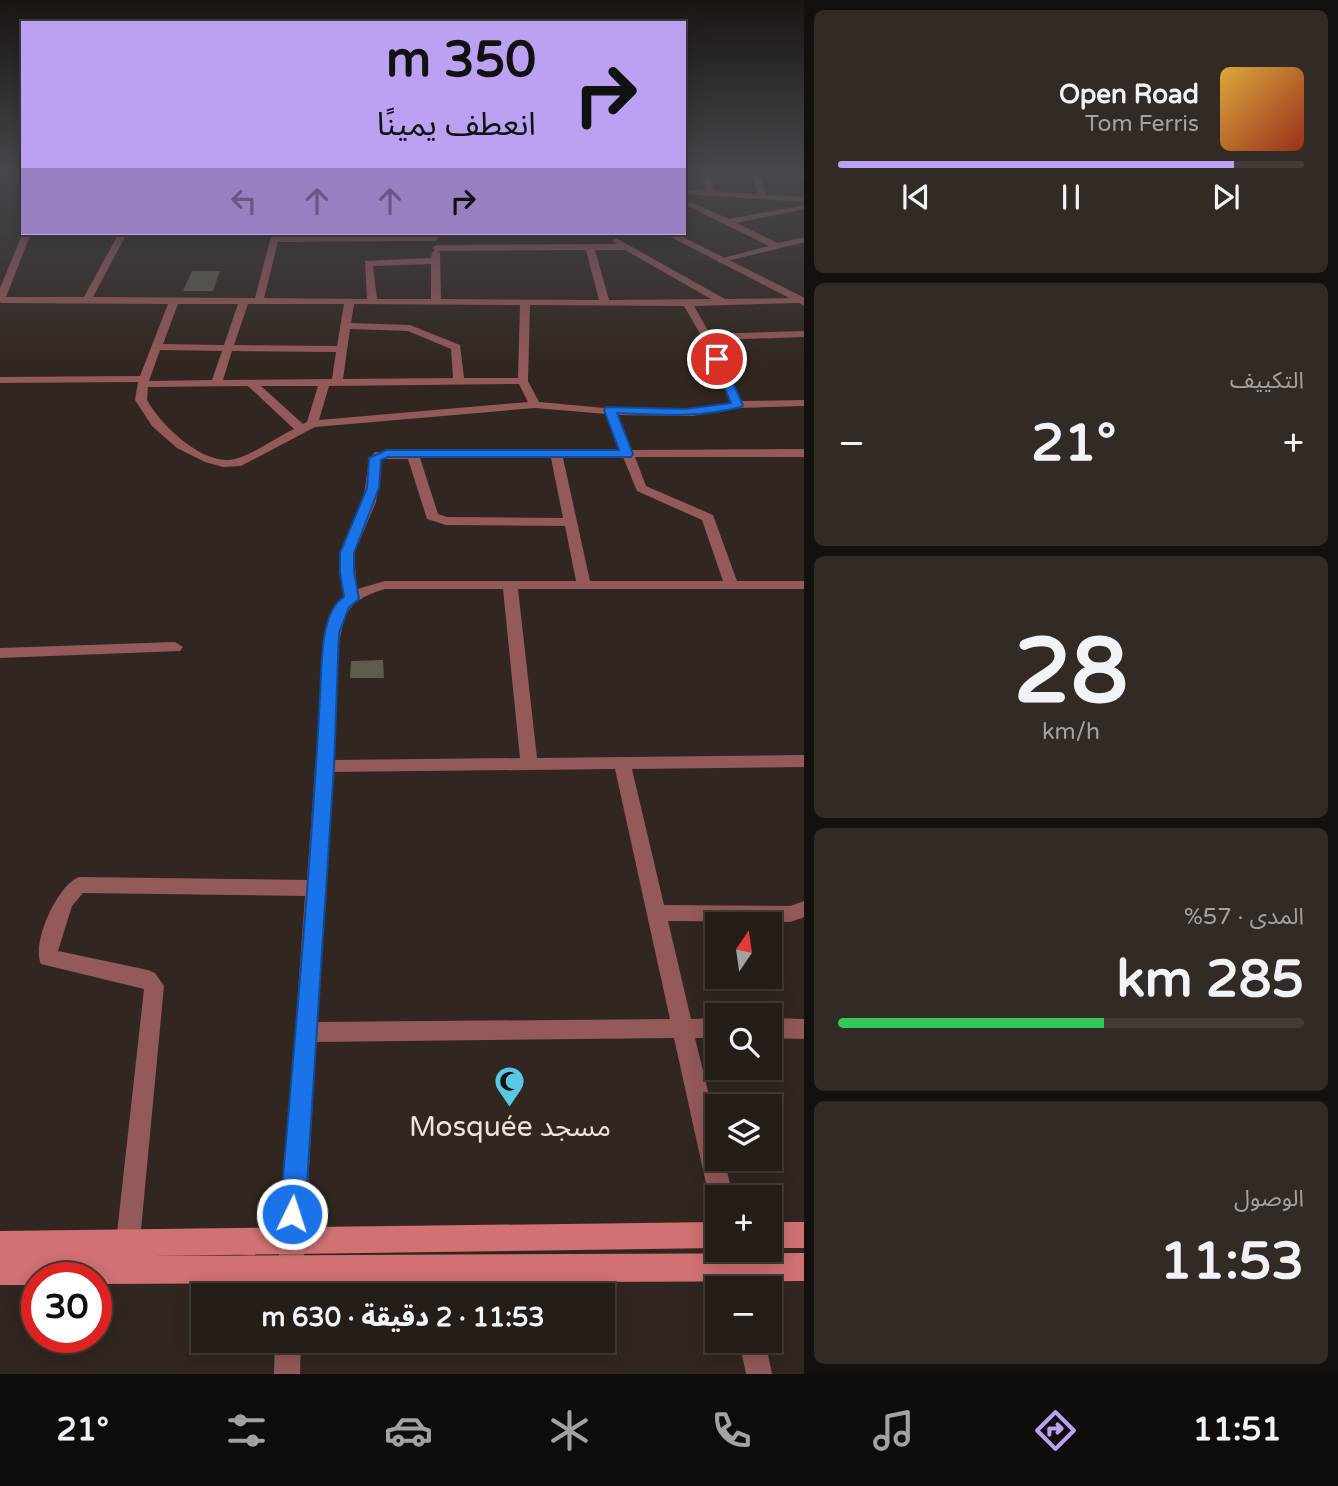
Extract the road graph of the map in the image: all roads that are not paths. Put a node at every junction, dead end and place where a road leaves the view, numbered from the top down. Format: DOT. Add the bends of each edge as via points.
graph roads {
  1 [pos="25,237"];
  2 [pos="120,237"];
  3 [pos="275,237"];
  4 [pos="340,237"];
  5 [pos="466,237"];
  6 [pos="610,237"];
  7 [pos="676,237"];
  8 [pos="759,237"];
  9 [pos="391,238"];
  10 [pos="436,238"];
  11 [pos="804,239"];
  12 [pos="777,246"];
  13 [pos="625,247"];
  14 [pos="590,248"];
  15 [pos="388,261"];
  16 [pos="436,261"];
  17 [pos="722,261"];
  18 [pos="0,300"];
  19 [pos="86,300"];
  20 [pos="244,300"];
  21 [pos="259,300"];
  22 [pos="174,301"];
  23 [pos="604,301"];
  24 [pos="801,301"];
  25 [pos="349,302"];
  26 [pos="372,302"];
  27 [pos="436,302"];
  28 [pos="525,302"];
  29 [pos="687,303"];
  30 [pos="723,303"];
  31 [pos="346,326"];
  32 [pos="804,334"];
  33 [pos="707,337"];
  34 [pos="156,347"];
  35 [pos="226,348"];
  36 [pos="342,348"];
  37 [pos="0,380"];
  38 [pos="143,381"];
  39 [pos="523,381"];
  40 [pos="337,382"];
  41 [pos="459,382"];
  42 [pos="324,383"];
  43 [pos="216,384"];
  44 [pos="253,385"];
  45 [pos="536,405"];
  46 [pos="737,405"];
  47 [pos="802,406"];
  48 [pos="610,410"];
  49 [pos="306,427"];
  50 [pos="804,453"];
  51 [pos="413,454"];
  52 [pos="556,454"];
  53 [pos="627,454"];
  54 [pos="570,522"];
  55 [pos="584,584"];
  56 [pos="732,584"];
  57 [pos="510,585"];
  58 [pos="804,585"];
  59 [pos="352,599"];
  60 [pos="175,647"];
  61 [pos="0,653"];
  62 [pos="804,761"];
  63 [pos="622,763"];
  64 [pos="529,764"];
  65 [pos="325,766"];
  66 [pos="316,888"];
  67 [pos="804,909"];
  68 [pos="657,913"];
  69 [pos="684,1028"];
  70 [pos="705,1028"];
  71 [pos="782,1028"];
  72 [pos="804,1028"];
  73 [pos="305,1032"];
  74 [pos="718,1185"];
  75 [pos="705,1235"];
  76 [pos="782,1235"];
  77 [pos="804,1235"];
  78 [pos="290,1240"];
  79 [pos="128,1243"];
  80 [pos="0,1245"];
  81 [pos="804,1267"];
  82 [pos="737,1268"];
  83 [pos="125,1270"];
  84 [pos="0,1271"];
  85 [pos="289,1282"];
  86 [pos="288,1353"];
  87 [pos="755,1353"];
  88 [pos="287,1374"];
  89 [pos="759,1374"];
  1 -- 18 [label="street"];
  2 -- 19 [label="street"];
  3 -- 21 [label="street"];
  4 -- 9 [label="street"];
  5 -- 10 [label="street"];
  6 -- 13 [label="street"];
  7 -- 17 [label="street"];
  8 -- 12 [label="street"];
  9 -- 10 [label="street"];
  9 -- 15 [label="street"];
  10 -- 14 [label="street"];
  10 -- 16 [label="street"];
  11 -- 12 [label="street"];
  12 -- 17 [label="street"];
  13 -- 14 [label="street"];
  13 -- 30 [label="street"];
  14 -- 23 [label="street"];
  15 -- 16 [label="street"];
  15 -- 26 [label="street" via="368,263"];
  16 -- 27 [label="street"];
  17 -- 24 [label="street"];
  18 -- 19 [label="street"];
  19 -- 22 [label="street"];
  20 -- 21 [label="street"];
  20 -- 22 [label="street"];
  20 -- 35 [label="street"];
  21 -- 25 [label="street"];
  22 -- 34 [label="street"];
  23 -- 28 [label="street"];
  23 -- 29 [label="street"];
  24 -- 30 [label="street"];
  25 -- 26 [label="street"];
  25 -- 31 [label="street"];
  26 -- 27 [label="street"];
  27 -- 28 [label="street"];
  28 -- 39 [label="street"];
  29 -- 30 [label="street"];
  29 -- 33 [label="street"];
  31 -- 36 [label="street"];
  31 -- 41 [label="street" via="414,328 456,347"];
  32 -- 33 [label="street"];
  33 -- 46 [label="street"];
  34 -- 35 [label="street"];
  34 -- 38 [label="street"];
  35 -- 36 [label="street"];
  35 -- 43 [label="street"];
  36 -- 40 [label="street"];
  37 -- 38 [label="street"];
  38 -- 43 [label="street"];
  38 -- 49 [label="street" via="141,400 156,425 182,447 214,461 237,463"];
  39 -- 41 [label="street"];
  39 -- 45 [label="street"];
  40 -- 41 [label="street"];
  40 -- 42 [label="street"];
  42 -- 44 [label="street"];
  42 -- 49 [label="street"];
  43 -- 44 [label="street"];
  44 -- 49 [label="street"];
  45 -- 48 [label="street"];
  45 -- 49 [label="street" via="377,416"];
  46 -- 47 [label="street"];
  46 -- 48 [label="street" via="712,411"];
  48 -- 53 [label="street"];
  50 -- 53 [label="street"];
  51 -- 52 [label="street"];
  51 -- 54 [label="street" via="436,518"];
  51 -- 59 [label="street" via="375,458 373,488 347,553"];
  52 -- 53 [label="street"];
  52 -- 54 [label="street"];
  53 -- 56 [label="street" via="643,490 708,518"];
  54 -- 55 [label="street"];
  55 -- 56 [label="street"];
  55 -- 57 [label="street"];
  56 -- 58 [label="street"];
  57 -- 59 [label="street" via="385,585"];
  57 -- 64 [label="street"];
  59 -- 65 [label="street" via="343,604 331,633"];
  60 -- 61 [label="street"];
  62 -- 63 [label="street"];
  63 -- 64 [label="street"];
  63 -- 68 [label="street"];
  64 -- 65 [label="street"];
  65 -- 66 [label="street"];
  66 -- 73 [label="street"];
  66 -- 79 [label="street" via="79,885 65,898 48,958 148,979 154,986"];
  67 -- 68 [label="street" via="790,914"];
  68 -- 69 [label="street"];
  69 -- 70 [label="street"];
  69 -- 73 [label="street"];
  69 -- 74 [label="street"];
  71 -- 72 [label="street"];
  73 -- 78 [label="street"];
  75 -- 78 [label="main road"];
  76 -- 77 [label="main road"];
  78 -- 79 [label="main road"];
  78 -- 85 [label="street"];
  79 -- 80 [label="main road"];
  79 -- 83 [label="street"];
  81 -- 82 [label="main road"];
  82 -- 85 [label="main road"];
  83 -- 84 [label="main road"];
  83 -- 85 [label="main road"];
  86 -- 88 [label="street"];
  87 -- 89 [label="street"];
}
